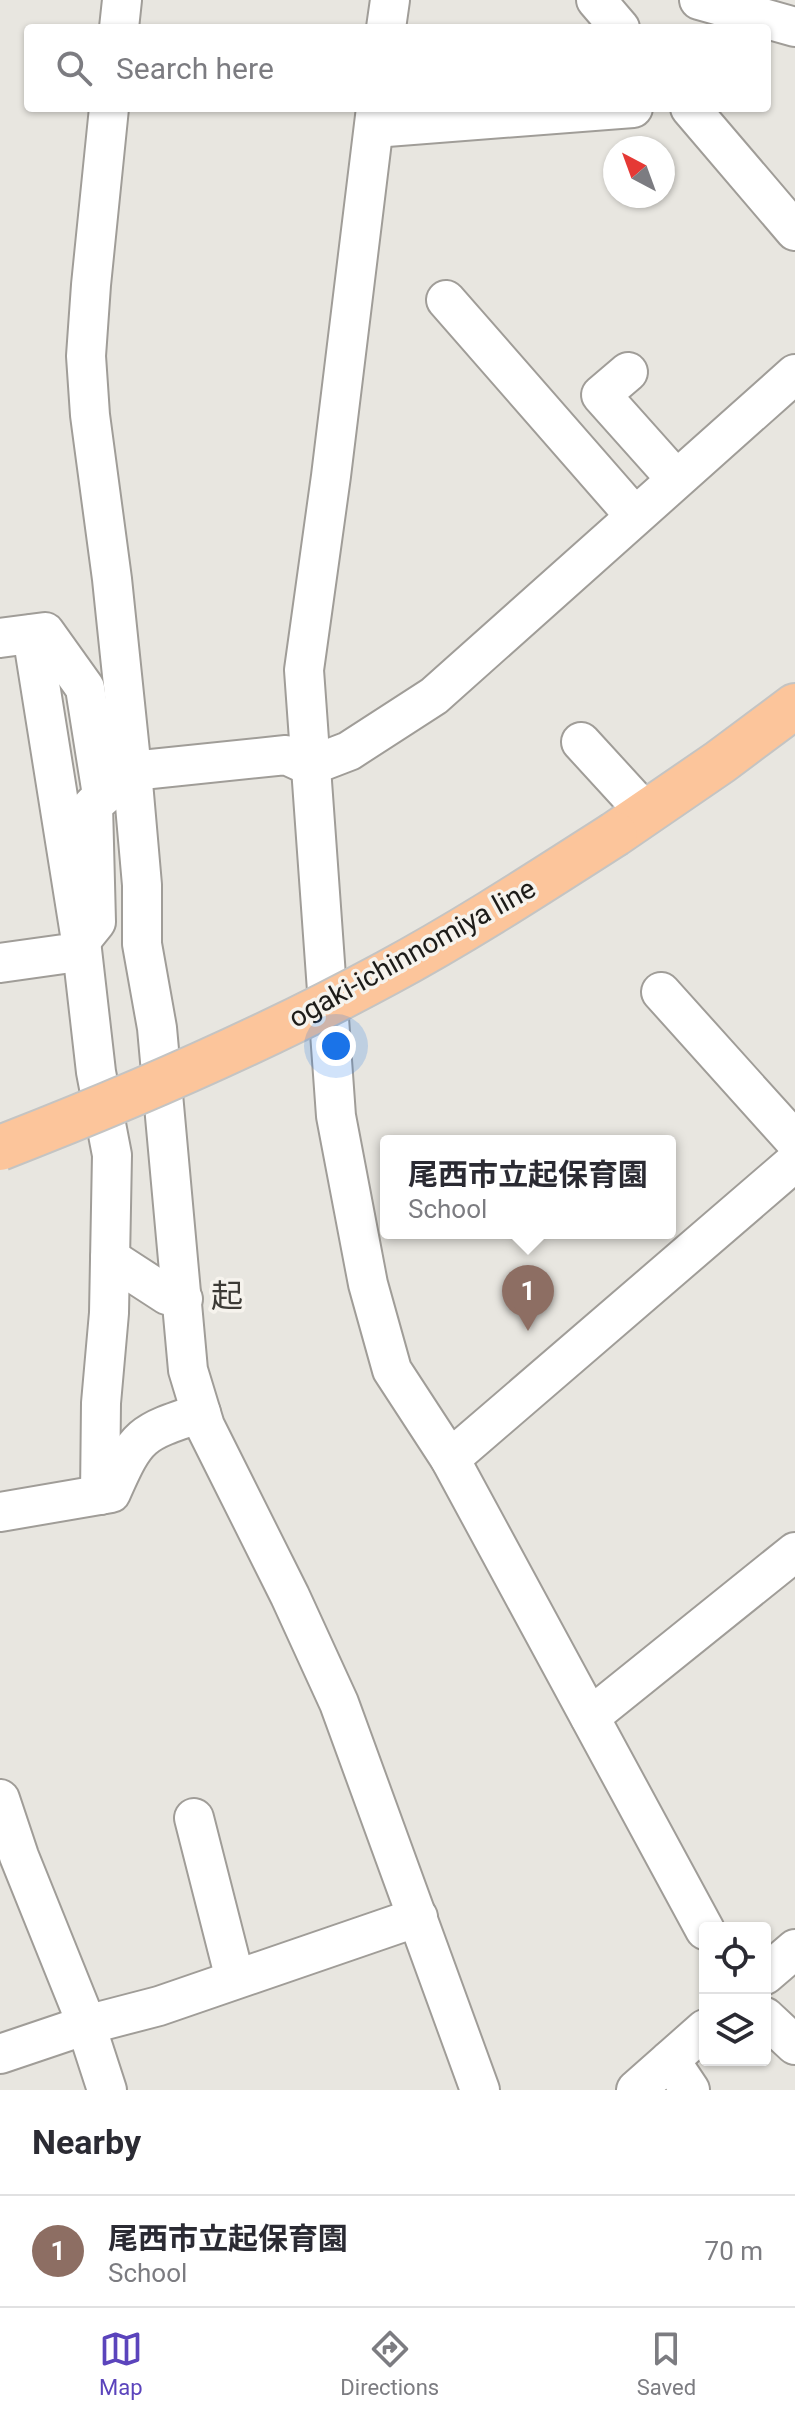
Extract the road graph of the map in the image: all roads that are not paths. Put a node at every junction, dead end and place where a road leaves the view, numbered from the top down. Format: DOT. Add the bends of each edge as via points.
graph roads {
  1 [pos="122,0"];
  2 [pos="390,0"];
  3 [pos="596,0"];
  4 [pos="699,0"];
  5 [pos="119,24"];
  6 [pos="387,24"];
  7 [pos="617,24"];
  8 [pos="795,27"];
  9 [pos="109,112"];
  10 [pos="530,112"];
  11 [pos="693,112"];
  12 [pos="375,118"];
  13 [pos="795,231"];
  14 [pos="446,300"];
  15 [pos="628,372"];
  16 [pos="795,374"];
  17 [pos="676,479"];
  18 [pos="634,515"];
  19 [pos="16,636"];
  20 [pos="795,706"];
  21 [pos="581,742"];
  22 [pos="310,766"];
  23 [pos="132,771"];
  24 [pos="102,795"];
  25 [pos="630,823"];
  26 [pos="81,941"];
  27 [pos="0,963"];
  28 [pos="661,992"];
  29 [pos="795,1141"];
  30 [pos="0,1148"];
  31 [pos="795,1162"];
  32 [pos="110,1258"];
  33 [pos="183,1299"];
  34 [pos="201,1413"];
  35 [pos="450,1459"];
  36 [pos="100,1495"];
  37 [pos="0,1512"];
  38 [pos="795,1552"];
  39 [pos="590,1717"];
  40 [pos="0,1799"];
  41 [pos="194,1818"];
  42 [pos="418,1917"];
  43 [pos="701,1922"];
  44 [pos="795,1949"];
  45 [pos="771,1970"];
  46 [pos="235,1979"];
  47 [pos="771,2023"];
  48 [pos="86,2025"];
  49 [pos="699,2040"];
  50 [pos="795,2045"];
  51 [pos="0,2054"];
  52 [pos="680,2075"];
  53 [pos="107,2090"];
  54 [pos="480,2090"];
  55 [pos="636,2090"];
  1 -- 5 [label="street"];
  2 -- 6 [label="street"];
  3 -- 7 [label="street"];
  4 -- 8 [label="street"];
  9 -- 23 [label="street" via="86,356"];
  10 -- 12 [label="street"];
  11 -- 13 [label="street"];
  12 -- 22 [label="street" via="304,670"];
  14 -- 18 [label="street"];
  15 -- 17 [label="street" via="601,395"];
  16 -- 17 [label="street"];
  17 -- 18 [label="street"];
  18 -- 22 [label="street" via="434,696 349,751"];
  19 -- 24 [label="street" via="45,632 85,688"];
  19 -- 26 [label="street"];
  20 -- 25 [label="main road, ogaki-ichinnomiya line"];
  21 -- 25 [label="street"];
  22 -- 23 [label="street" via="286,755"];
  22 -- 35 [label="street" via="336,1116 368,1284 392,1370"];
  23 -- 24 [label="street"];
  23 -- 33 [label="street" via="142,944 157,1028"];
  24 -- 26 [label="street" via="93,805 96,922"];
  25 -- 30 [label="main road, ogaki-ichinnomiya line, bridge" via="387,973 252,1041"];
  26 -- 27 [label="street" via="71,953"];
  26 -- 32 [label="street" via="112,1155"];
  28 -- 29 [label="street"];
  31 -- 35 [label="street"];
  32 -- 33 [label="street" via="167,1295"];
  32 -- 36 [label="street"];
  33 -- 34 [label="street" via="188,1370"];
  34 -- 36 [label="street" via="143,1435 111,1493"];
  34 -- 42 [label="street" via="339,1703"];
  35 -- 39 [label="street"];
  36 -- 37 [label="street"];
  38 -- 39 [label="street"];
  39 -- 43 [label="street"];
  40 -- 48 [label="street"];
  41 -- 46 [label="street"];
  42 -- 46 [label="street"];
  42 -- 54 [label="street"];
  44 -- 45 [label="street"];
  46 -- 48 [label="street"];
  47 -- 50 [label="street"];
  48 -- 51 [label="street"];
  48 -- 53 [label="street"];
  49 -- 52 [label="street"];
  52 -- 55 [label="street"];
}
